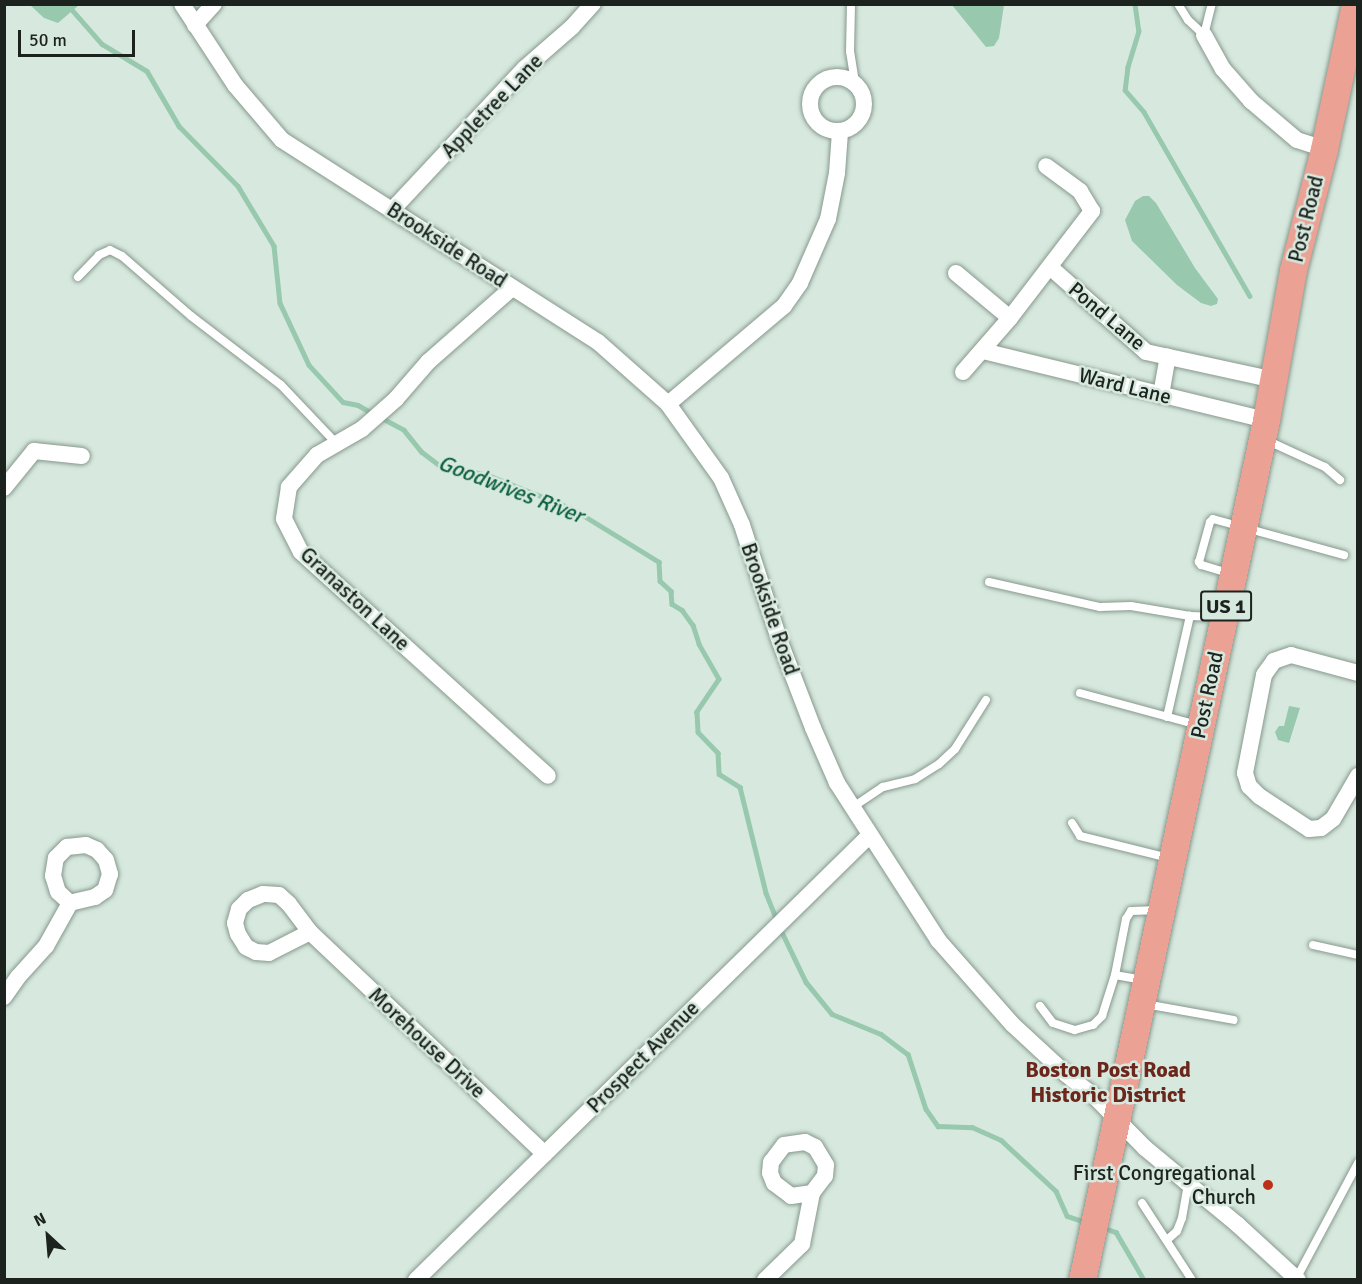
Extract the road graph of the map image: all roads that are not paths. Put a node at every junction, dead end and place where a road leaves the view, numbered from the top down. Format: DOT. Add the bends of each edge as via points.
graph roads {
  1 [pos="182,4"];
  2 [pos="214,4"];
  3 [pos="593,4"];
  4 [pos="851,4"];
  5 [pos="1178,4"];
  6 [pos="1212,4"];
  7 [pos="1355,4"];
  8 [pos="195,25"];
  9 [pos="1204,35"];
  10 [pos="855,83"];
  11 [pos="1348,87"];
  12 [pos="840,132"];
  13 [pos="1324,149"];
  14 [pos="1046,165"];
  15 [pos="393,209"];
  16 [pos="1050,267"];
  17 [pos="956,273"];
  18 [pos="78,277"];
  19 [pos="512,288"];
  20 [pos="1010,318"];
  21 [pos="983,351"];
  22 [pos="1168,357"];
  23 [pos="963,372"];
  24 [pos="1274,380"];
  25 [pos="1161,394"];
  26 [pos="668,404"];
  27 [pos="1264,429"];
  28 [pos="337,444"];
  29 [pos="82,456"];
  30 [pos="1340,480"];
  31 [pos="4,488"];
  32 [pos="1243,529"];
  33 [pos="1344,555"];
  34 [pos="1233,574"];
  35 [pos="989,582"];
  36 [pos="1190,616"];
  37 [pos="1224,618"];
  38 [pos="1358,673"];
  39 [pos="1080,693"];
  40 [pos="986,700"];
  41 [pos="1167,717"];
  42 [pos="1200,726"];
  43 [pos="548,776"];
  44 [pos="1358,776"];
  45 [pos="853,807"];
  46 [pos="1072,823"];
  47 [pos="870,835"];
  48 [pos="1173,859"];
  49 [pos="70,903"];
  50 [pos="1162,910"];
  51 [pos="310,932"];
  52 [pos="1313,945"];
  53 [pos="1358,955"];
  54 [pos="1115,975"];
  55 [pos="1144,992"];
  56 [pos="4,997"];
  57 [pos="1040,1006"];
  58 [pos="1234,1020"];
  59 [pos="1117,1121"];
  60 [pos="545,1154"];
  61 [pos="1358,1162"];
  62 [pos="1188,1183"];
  63 [pos="812,1193"];
  64 [pos="1142,1203"];
  65 [pos="1167,1240"];
  66 [pos="1297,1279"];
  67 [pos="416,1280"];
  68 [pos="765,1280"];
  69 [pos="1082,1280"];
  70 [pos="1192,1280"];
  1 -- 8 [label="street, Brookside Road"];
  2 -- 8 [label="street"];
  3 -- 15 [label="street, Appletree Lane" via="525,68"];
  4 -- 10 [label="lane" via="850,51"];
  5 -- 9 [label="lane"];
  6 -- 9 [label="lane"];
  7 -- 11 [label="main road, Post Road / US 1"];
  8 -- 15 [label="street, Brookside Road" via="235,85 282,140"];
  9 -- 13 [label="street" via="1223,69 1251,101 1297,140"];
  10 -- 12 [label="street" via="865,102 864,112 859,122"];
  10 -- 12 [label="street" via="835,77 816,87 811,97 813,117 820,126"];
  11 -- 13 [label="main road, Post Road / US 1"];
  12 -- 26 [label="street" via="828,219 800,283 784,306"];
  13 -- 24 [label="main road, Post Road / US 1" via="1293,270"];
  14 -- 16 [label="street" via="1080,191 1092,211"];
  15 -- 19 [label="street, Brookside Road"];
  16 -- 20 [label="street"];
  16 -- 22 [label="street, Pond Lane" via="1146,352"];
  17 -- 20 [label="street"];
  18 -- 28 [label="lane" via="99,255 110,250 122,256 191,316 281,385"];
  19 -- 26 [label="street, Brookside Road" via="598,342"];
  19 -- 28 [label="street, Granaston Lane" via="428,362 396,399 362,429"];
  20 -- 21 [label="street"];
  21 -- 23 [label="street"];
  21 -- 25 [label="street, Ward Lane"];
  22 -- 24 [label="street, Pond Lane"];
  22 -- 25 [label="street, Pond Lane"];
  24 -- 27 [label="main road, Post Road / US 1"];
  25 -- 27 [label="street, Ward Lane"];
  26 -- 45 [label="street, Brookside Road" via="721,478 742,525 814,732 837,783"];
  27 -- 30 [label="lane"];
  27 -- 32 [label="main road, Post Road / US 1"];
  28 -- 43 [label="street, Granaston Lane" via="317,455 289,487 284,519 301,552"];
  29 -- 31 [label="street" via="34,451"];
  32 -- 33 [label="lane"];
  32 -- 34 [label="main road, Post Road / US 1"];
  32 -- 34 [label="lane" via="1211,520 1199,560 1201,565"];
  34 -- 37 [label="main road, Post Road / US 1"];
  35 -- 36 [label="lane" via="1100,607 1131,606"];
  36 -- 37 [label="lane"];
  36 -- 41 [label="lane"];
  37 -- 42 [label="main road, Post Road / US 1"];
  38 -- 44 [label="street" via="1291,655 1274,661 1264,675 1245,773 1249,786 1259,796 1309,829 1321,828 1333,819"];
  39 -- 41 [label="lane"];
  40 -- 45 [label="lane" via="955,749 939,764 915,779 884,787"];
  41 -- 42 [label="lane"];
  42 -- 48 [label="main road, Post Road / US 1"];
  45 -- 47 [label="street, Brookside Road"];
  46 -- 48 [label="lane" via="1080,836"];
  47 -- 59 [label="street, Brookside Road" via="938,940 1012,1023"];
  47 -- 60 [label="street, Prospect Avenue"];
  48 -- 50 [label="main road, Post Road / US 1"];
  49 -- 56 [label="street" via="46,946"];
  50 -- 54 [label="lane" via="1131,911"];
  50 -- 55 [label="main road, Post Road / US 1"];
  51 -- 60 [label="street, Morehouse Drive"];
  52 -- 53 [label="lane"];
  54 -- 55 [label="lane"];
  54 -- 57 [label="lane" via="1102,1017 1093,1025 1075,1030 1053,1023"];
  55 -- 58 [label="lane"];
  55 -- 59 [label="main road, Post Road / US 1"];
  59 -- 62 [label="street, Brookside Road"];
  59 -- 69 [label="main road, Post Road / US 1"];
  60 -- 67 [label="street, Prospect Avenue"];
  61 -- 66 [label="lane"];
  62 -- 65 [label="lane" via="1182,1218 1177,1231"];
  62 -- 66 [label="street, Brookside Road"];
  63 -- 68 [label="street" via="802,1244"];
  64 -- 65 [label="lane"];
  65 -- 70 [label="lane"];
}
